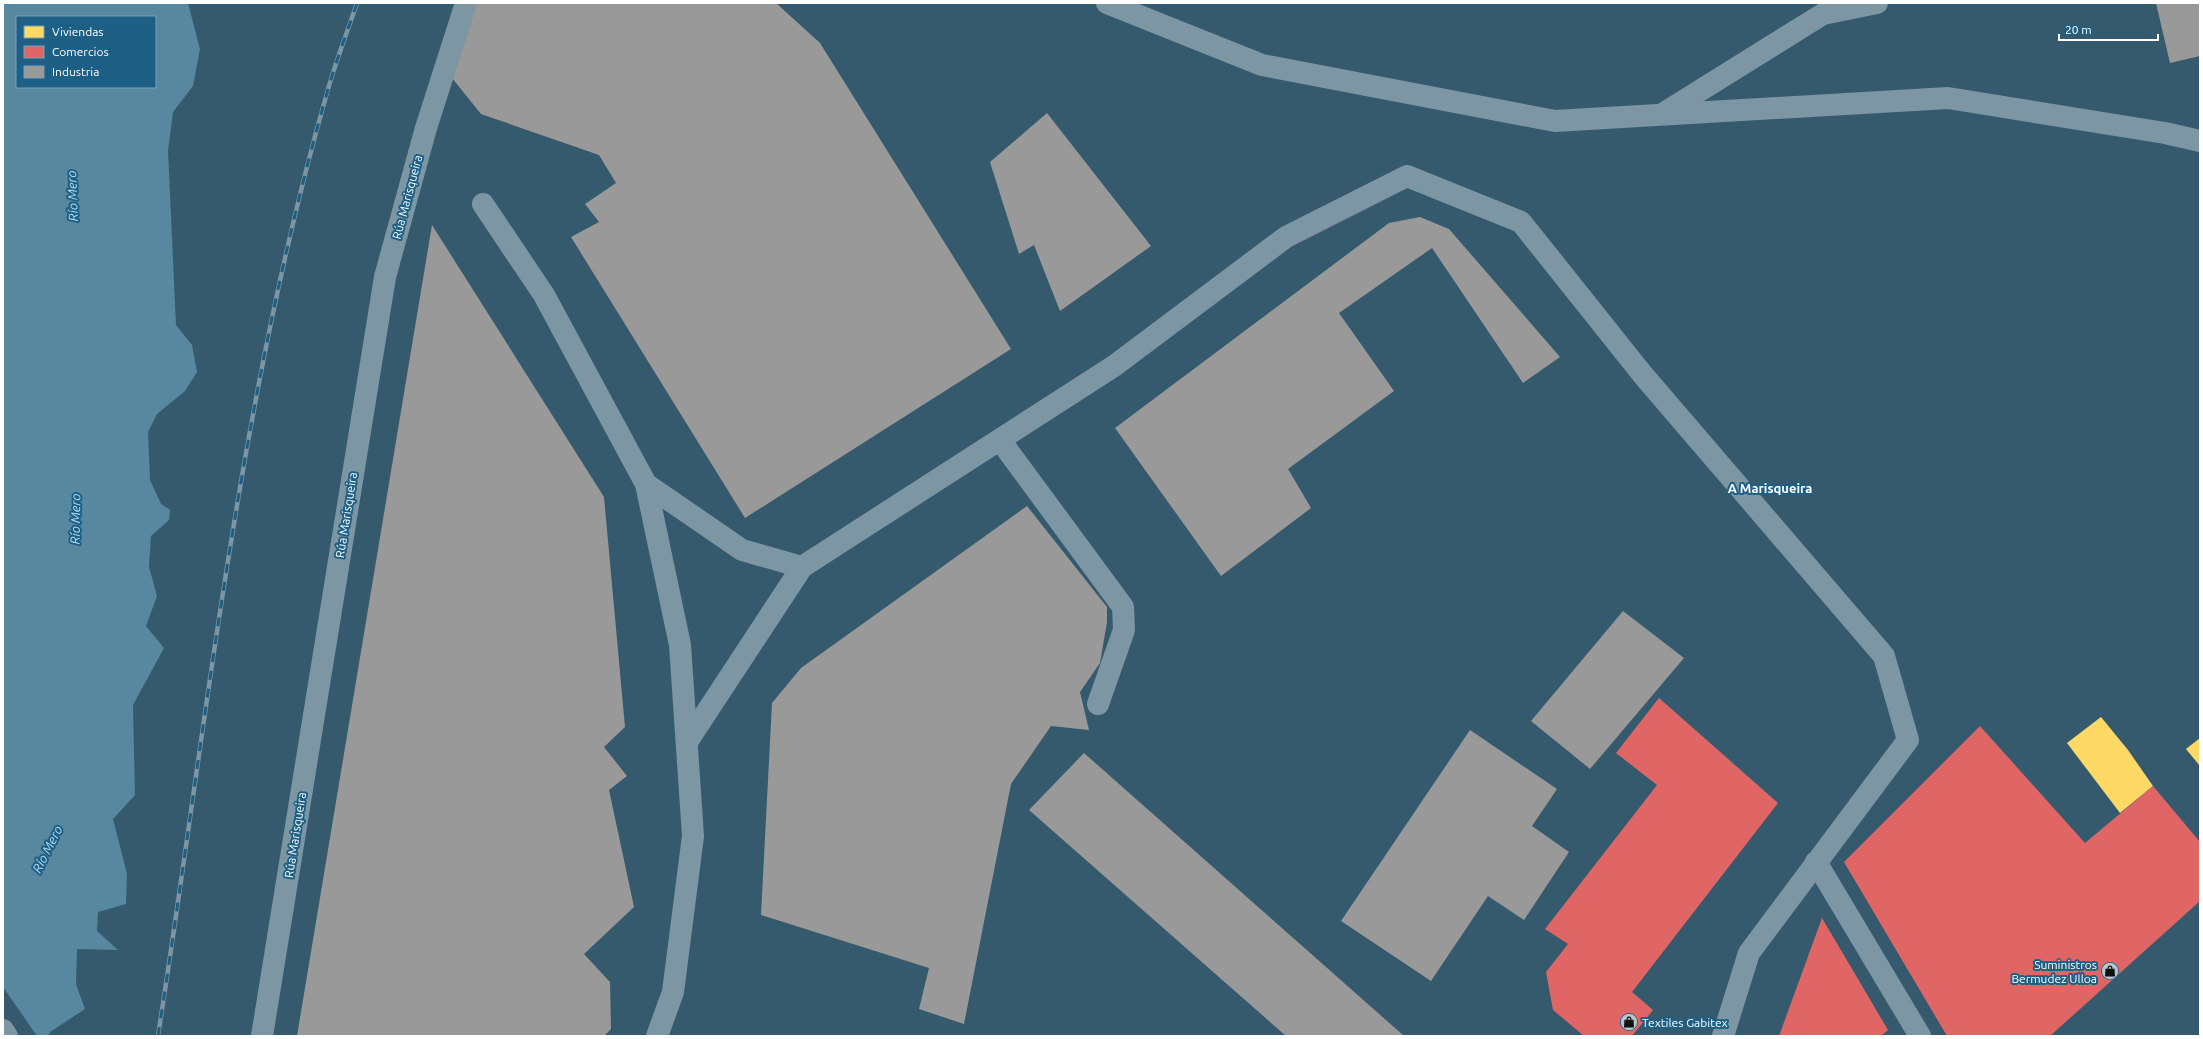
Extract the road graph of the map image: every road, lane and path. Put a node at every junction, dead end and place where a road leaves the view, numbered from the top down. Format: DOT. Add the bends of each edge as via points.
graph roads {
  1 [pos="466,3"];
  2 [pos="1107,3"];
  3 [pos="1877,3"];
  4 [pos="1126,7"];
  5 [pos="1662,114"];
  6 [pos="2200,141"];
  7 [pos="483,204"];
  8 [pos="1000,440"];
  9 [pos="646,484"];
  10 [pos="802,567"];
  11 [pos="1098,704"];
  12 [pos="687,742"];
  13 [pos="1816,862"];
  14 [pos="3,1030"];
  15 [pos="7,1036"];
  16 [pos="262,1036"];
  17 [pos="657,1036"];
  18 [pos="1723,1036"];
  19 [pos="1920,1036"];
  1 -- 16 [label="lane, Rúa Marisqueira" via="426,128 385,277"];
  2 -- 4 [label="lane"];
  3 -- 5 [label="lane" via="1823,14"];
  4 -- 5 [label="lane" via="1262,65 1555,121"];
  5 -- 6 [label="lane" via="1948,98"];
  7 -- 9 [label="lane" via="544,296"];
  8 -- 10 [label="lane"];
  8 -- 11 [label="lane" via="1123,607 1124,630"];
  8 -- 13 [label="lane" via="1114,366 1286,237 1407,176 1521,222 1643,375 1884,656 1908,740"];
  9 -- 10 [label="lane" via="742,550"];
  9 -- 12 [label="lane" via="680,645"];
  10 -- 12 [label="lane"];
  12 -- 17 [label="lane" via="693,836 673,992"];
  13 -- 18 [label="lane" via="1749,953"];
  13 -- 19 [label="lane"];
  14 -- 15 [label="highway"];
}
